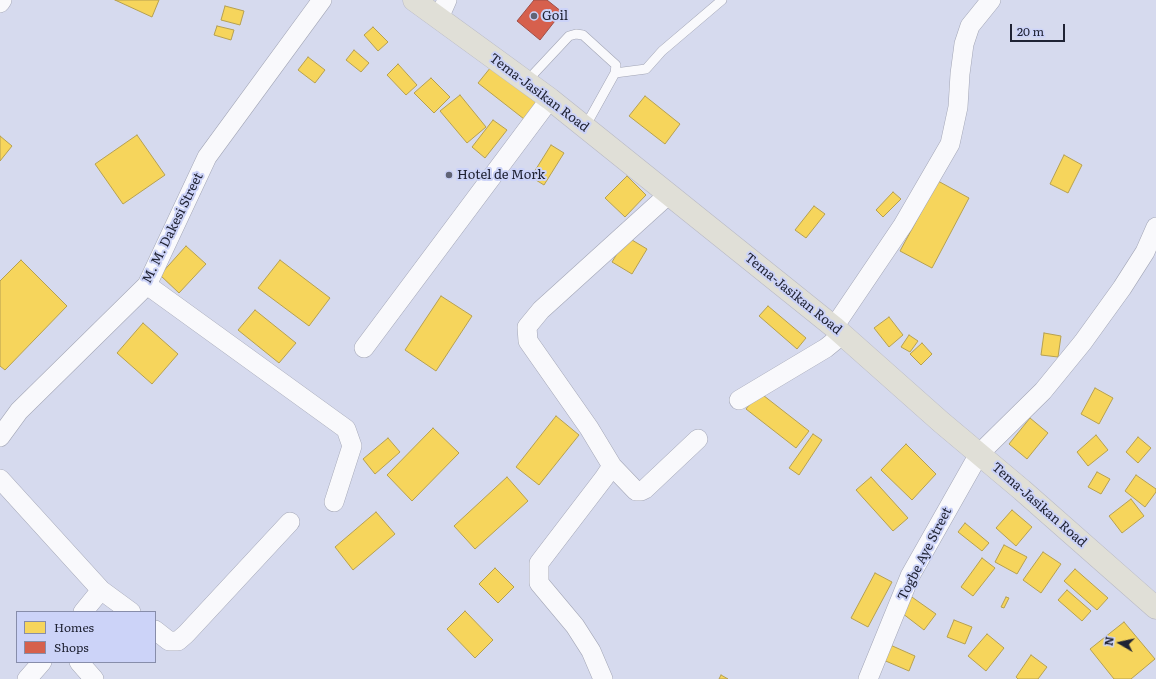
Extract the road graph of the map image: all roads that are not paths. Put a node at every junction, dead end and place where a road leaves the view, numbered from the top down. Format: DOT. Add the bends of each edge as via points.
graph roads {
  1 [pos="2,0"];
  2 [pos="322,0"];
  3 [pos="414,0"];
  4 [pos="722,0"];
  5 [pos="991,0"];
  6 [pos="0,3"];
  7 [pos="443,9"];
  8 [pos="616,73"];
  9 [pos="526,82"];
  10 [pos="550,99"];
  11 [pos="585,127"];
  12 [pos="669,194"];
  13 [pos="1156,227"];
  14 [pos="147,285"];
  15 [pos="839,331"];
  16 [pos="364,348"];
  17 [pos="739,400"];
  18 [pos="0,437"];
  19 [pos="698,439"];
  20 [pos="979,454"];
  21 [pos="612,466"];
  22 [pos="0,479"];
  23 [pos="334,502"];
  24 [pos="290,522"];
  25 [pos="101,590"];
  26 [pos="1156,608"];
  27 [pos="84,611"];
  28 [pos="130,611"];
  29 [pos="156,631"];
  30 [pos="41,663"];
  31 [pos="80,663"];
  32 [pos="27,679"];
  33 [pos="94,679"];
  34 [pos="603,679"];
  35 [pos="868,679"];
  1 -- 6 [label="street"];
  2 -- 14 [label="street, M. M. Dakesi Street" via="207,157"];
  3 -- 7 [label="highway, Tema-Jasikan Road"];
  4 -- 8 [label="lane" via="662,51 646,69"];
  5 -- 15 [label="street" via="970,26 964,44 958,107 950,144"];
  7 -- 9 [label="highway, Tema-Jasikan Road"];
  8 -- 9 [label="lane" via="616,65 584,35 576,34 569,36"];
  8 -- 11 [label="lane"];
  9 -- 10 [label="highway, Tema-Jasikan Road"];
  10 -- 11 [label="highway, Tema-Jasikan Road"];
  10 -- 16 [label="street"];
  11 -- 12 [label="highway, Tema-Jasikan Road"];
  12 -- 15 [label="highway, Tema-Jasikan Road"];
  12 -- 21 [label="street" via="541,310 527,327 528,341 589,428"];
  13 -- 20 [label="street, Togbe Aye Street" via="1145,252 1126,282 1083,342 1043,391"];
  14 -- 18 [label="street, M. M. Dakesi Street" via="19,411"];
  14 -- 23 [label="street" via="346,429 352,446"];
  15 -- 17 [label="street" via="826,348"];
  15 -- 20 [label="highway, Tema-Jasikan Road"];
  19 -- 21 [label="street" via="645,490 636,491"];
  20 -- 26 [label="highway, Tema-Jasikan Road"];
  20 -- 35 [label="street, Togbe Aye Street" via="910,576"];
  21 -- 34 [label="street" via="539,563 539,583 575,626 591,651"];
  22 -- 25 [label="street"];
  24 -- 29 [label="street" via="178,641 169,641"];
  25 -- 27 [label="street"];
  25 -- 28 [label="street"];
  30 -- 32 [label="street"];
  31 -- 33 [label="street"];
}
